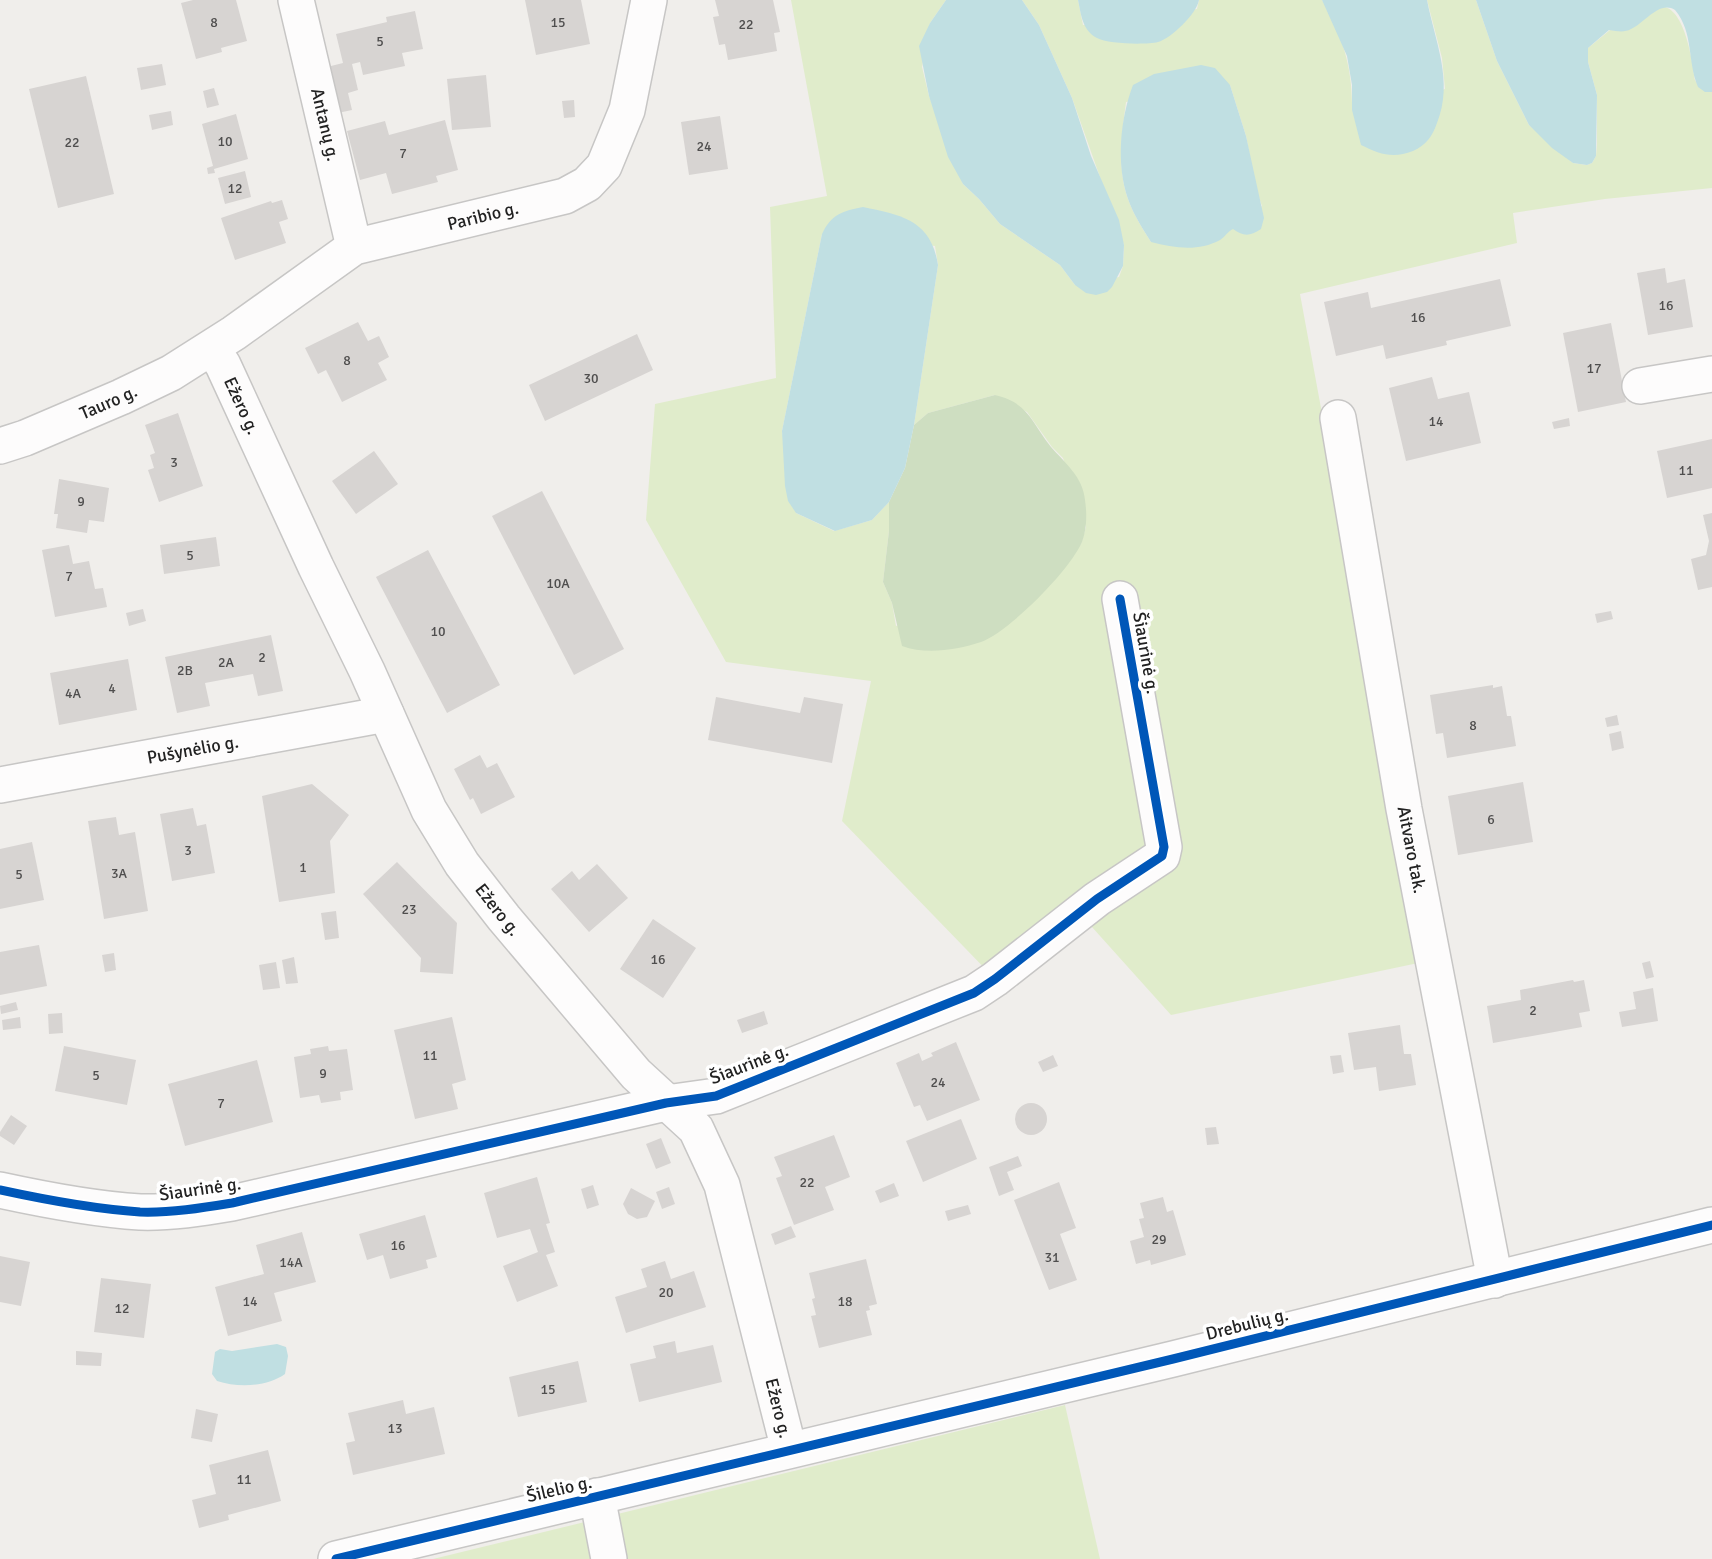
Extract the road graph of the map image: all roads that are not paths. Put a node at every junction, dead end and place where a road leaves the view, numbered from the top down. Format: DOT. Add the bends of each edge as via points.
graph roads {
  1 [pos="296,0"];
  2 [pos="649,0"];
  3 [pos="354,247"];
  4 [pos="212,348"];
  5 [pos="1712,374"];
  6 [pos="1640,386"];
  7 [pos="1338,418"];
  8 [pos="0,446"];
  9 [pos="1120,599"];
  10 [pos="386,714"];
  11 [pos="0,785"];
  12 [pos="666,1103"];
  13 [pos="0,1190"];
  14 [pos="1712,1225"];
  15 [pos="1495,1280"];
  16 [pos="789,1450"];
  17 [pos="597,1496"];
  18 [pos="336,1559"];
  19 [pos="608,1559"];
  1 -- 3 [label="street, Antanų g."];
  2 -- 3 [label="street, Paribio g." via="627,110 604,166 587,184 565,196"];
  3 -- 4 [label="street, Paribio g."];
  4 -- 8 [label="street, Tauro g." via="121,397"];
  4 -- 10 [label="street, Ežero g."];
  5 -- 6 [label="street"];
  7 -- 15 [label="street, Aitvaro tak." via="1406,823"];
  9 -- 12 [label="street, Šiaurinė g." via="1164,846 1162,856 995,979 958,1001 716,1096"];
  10 -- 11 [label="street, Pušynėlio g."];
  10 -- 12 [label="street, Ežero g." via="429,810 462,864 636,1074"];
  12 -- 13 [label="street, Šiaurinė g." via="197,1208 139,1212"];
  12 -- 16 [label="street, Ežero g." via="696,1129 722,1185"];
  14 -- 15 [label="street, Drebulių g."];
  15 -- 16 [label="street, Drebulių g."];
  16 -- 17 [label="street, Šilelio g."];
  17 -- 18 [label="street, Šilelio g."];
  17 -- 19 [label="street"];
}
